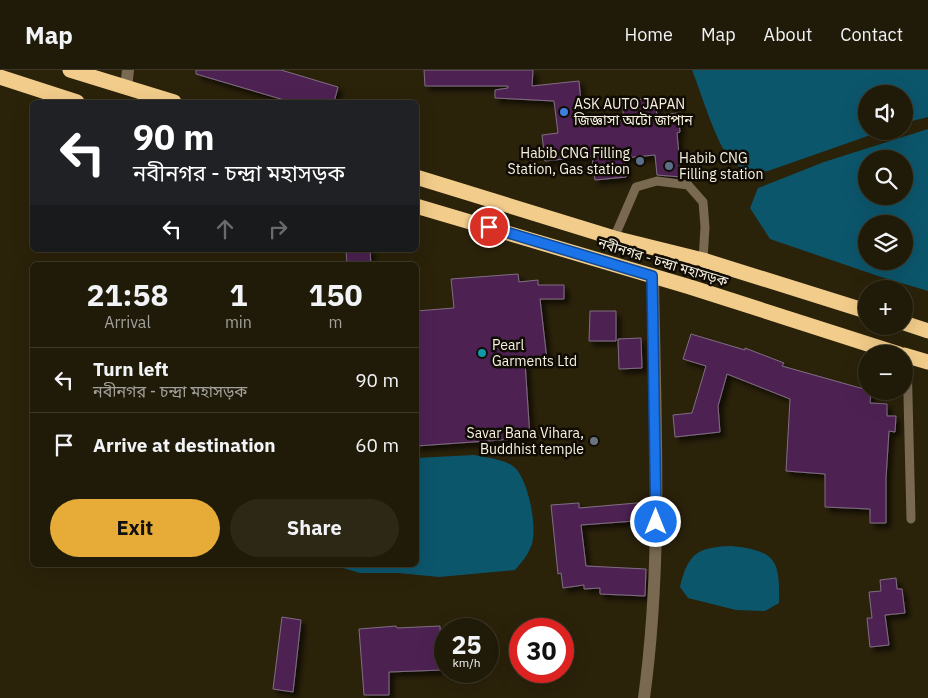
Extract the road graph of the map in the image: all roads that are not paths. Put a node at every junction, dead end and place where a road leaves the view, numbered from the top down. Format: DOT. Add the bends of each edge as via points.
graph roads {
  1 [pos="70,70"];
  2 [pos="128,70"];
  3 [pos="0,77"];
  4 [pos="126,88"];
  5 [pos="71,100"];
  6 [pos="167,100"];
  7 [pos="419,178"];
  8 [pos="419,207"];
  9 [pos="614,238"];
  10 [pos="703,260"];
  11 [pos="652,276"];
  12 [pos="858,309"];
  13 [pos="913,326"];
  14 [pos="928,331"];
  15 [pos="871,345"];
  16 [pos="913,358"];
  17 [pos="928,362"];
  18 [pos="905,400"];
  19 [pos="911,519"];
  20 [pos="644,698"];
  1 -- 4 [label="highway"];
  2 -- 4 [label="street"];
  3 -- 5 [label="highway"];
  4 -- 6 [label="highway"];
  7 -- 9 [label="highway, নবীনগর - চন্দ্রা মহাসড়ক"];
  8 -- 11 [label="highway, নবীনগর - চন্দ্রা মহাসড়ক"];
  9 -- 10 [label="highway, নবীনগর - চন্দ্রা মহাসড়ক"];
  9 -- 10 [label="lane" via="636,187 657,181 688,185 703,202"];
  10 -- 12 [label="highway, নবীনগর - চন্দ্রা মহাসড়ক"];
  11 -- 15 [label="highway, নবীনগর - চন্দ্রা মহাসড়ক"];
  11 -- 20 [label="street" via="656,558 651,646"];
  13 -- 14 [label="highway"];
  16 -- 17 [label="highway, নবীনগর - চন্দ্রা মহাসড়ক"];
  18 -- 19 [label="lane"];
}
